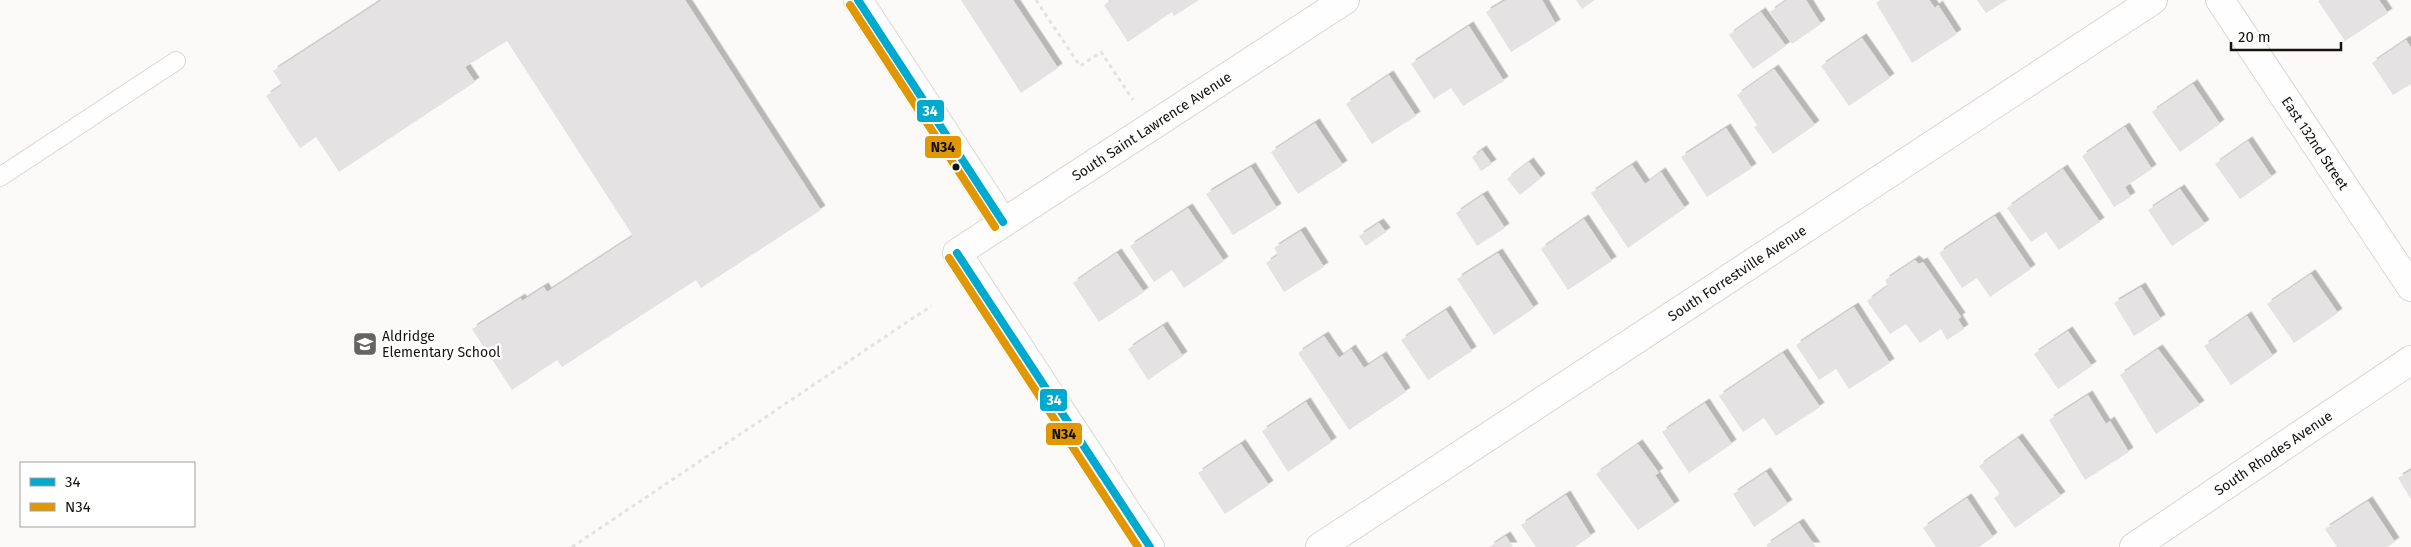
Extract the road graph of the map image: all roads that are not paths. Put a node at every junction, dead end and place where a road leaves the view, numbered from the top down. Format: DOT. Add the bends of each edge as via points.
graph roads {
  1 [pos="858,0"];
  2 [pos="1345,0"];
  3 [pos="2153,0"];
  4 [pos="2220,0"];
  5 [pos="176,61"];
  6 [pos="0,177"];
  7 [pos="1003,222"];
  8 [pos="2411,287"];
  9 [pos="2411,360"];
  10 [pos="1150,547"];
  11 [pos="1320,547"];
  12 [pos="2134,547"];
  1 -- 7 [label="street"];
  2 -- 7 [label="street, South Saint Lawrence Avenue"];
  3 -- 11 [label="street, South Forrestville Avenue"];
  4 -- 8 [label="street, East 132nd Street"];
  5 -- 6 [label="lane"];
  7 -- 10 [label="street, South Saint Lawrence Avenue" via="957,252"];
  9 -- 12 [label="street, South Rhodes Avenue"];
}
